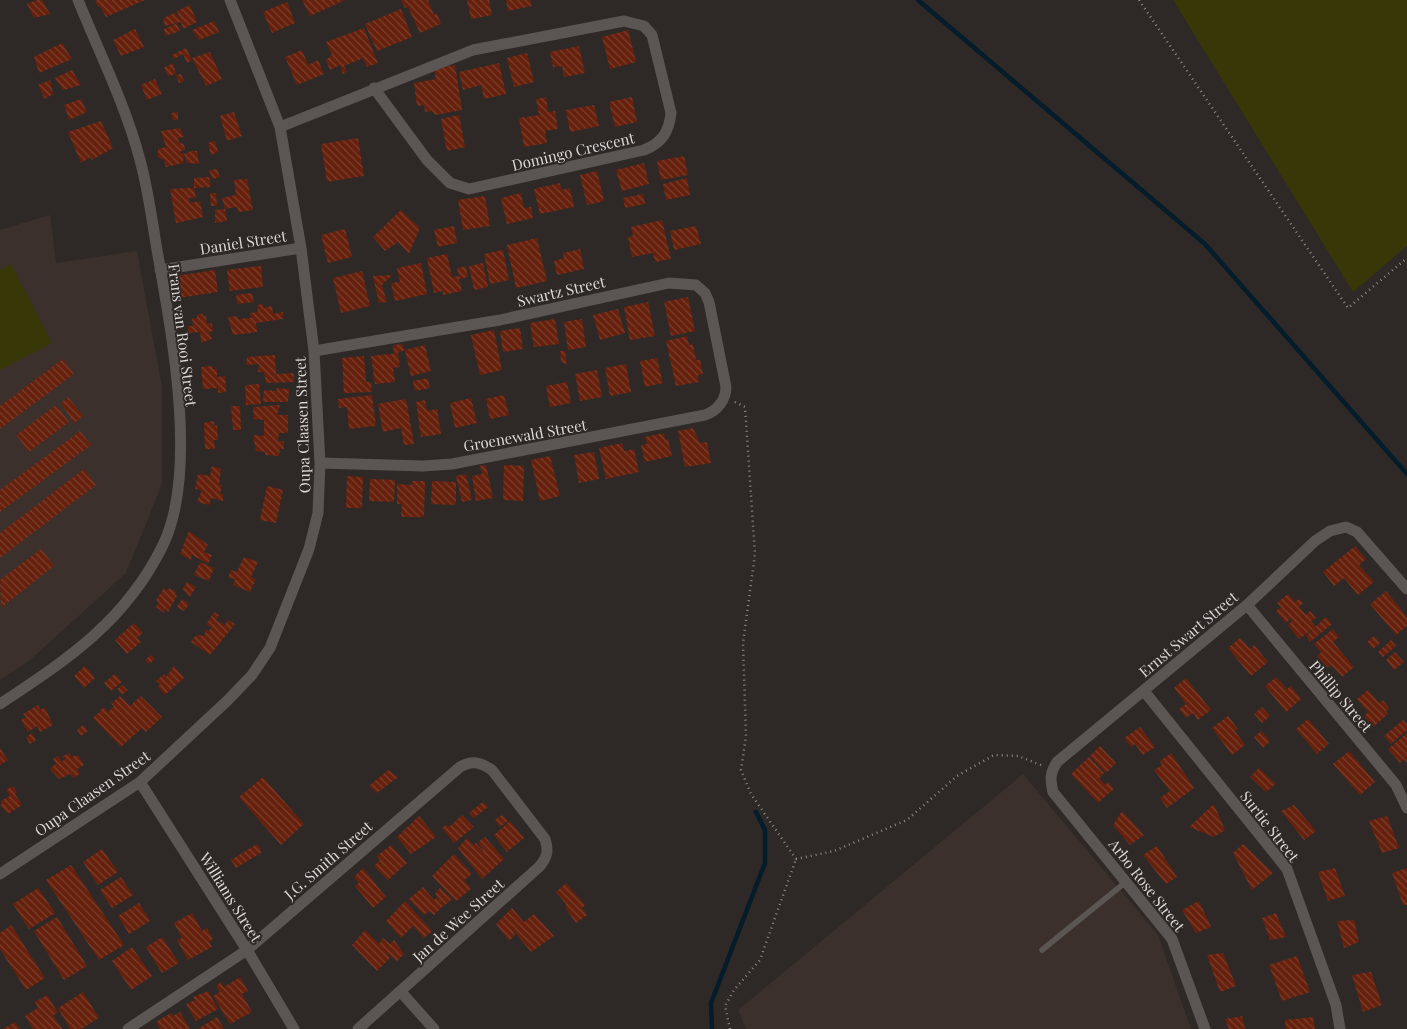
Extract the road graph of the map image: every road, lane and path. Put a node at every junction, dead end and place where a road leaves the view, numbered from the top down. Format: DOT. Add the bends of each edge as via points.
graph roads {
  1 [pos="78,0"];
  2 [pos="1139,0"];
  3 [pos="234,1"];
  4 [pos="374,88"];
  5 [pos="280,127"];
  6 [pos="301,248"];
  7 [pos="1407,258"];
  8 [pos="160,270"];
  9 [pos="314,351"];
  10 [pos="724,397"];
  11 [pos="320,463"];
  12 [pos="1407,590"];
  13 [pos="1246,605"];
  14 [pos="1144,691"];
  15 [pos="0,704"];
  16 [pos="1052,769"];
  17 [pos="140,782"];
  18 [pos="1407,808"];
  19 [pos="534,823"];
  20 [pos="796,859"];
  21 [pos="0,874"];
  22 [pos="1126,882"];
  23 [pos="247,950"];
  24 [pos="1042,950"];
  25 [pos="401,992"];
  26 [pos="128,1029"];
  27 [pos="294,1029"];
  28 [pos="358,1029"];
  29 [pos="434,1029"];
  30 [pos="730,1029"];
  31 [pos="1205,1029"];
  32 [pos="1340,1029"];
  1 -- 8 [label="street, Frans van Rooi Street" via="140,159"];
  2 -- 7 [label="path" via="1348,308"];
  3 -- 5 [label="street, Oupa Claasen Street"];
  4 -- 4 [label="street, Domingo Crescent" via="473,50 624,21 644,26 652,35 671,113 670,127 659,143 644,150 469,189 450,183 428,160"];
  4 -- 5 [label="street, Domingo Crescent"];
  5 -- 6 [label="street, Oupa Claasen Street"];
  6 -- 8 [label="street, Daniel Street"];
  6 -- 9 [label="street, Oupa Claasen Street"];
  8 -- 15 [label="street, Frans van Rooi Street" via="174,355 180,447 175,503 164,543 150,570 124,606 99,632 69,658"];
  9 -- 10 [label="street, Swartz Street" via="500,320 646,287 688,283 705,293 709,302 725,374"];
  9 -- 11 [label="street, Oupa Claasen Street"];
  10 -- 11 [label="street, Groenewald Street" via="713,413 705,416 452,464"];
  10 -- 20 [label="path" via="745,407 755,554 743,643 746,736 741,770 751,794"];
  11 -- 17 [label="street, Oupa Claasen Street" via="318,514 309,549 270,648 252,675 227,701"];
  12 -- 13 [label="street, Ernst Swart Street" via="1362,536 1346,527 1330,531 1315,541"];
  13 -- 14 [label="street, Ernst Swart Street"];
  13 -- 18 [label="street, Phillip Street" via="1396,785"];
  14 -- 16 [label="street, Ernst Swart Street"];
  14 -- 32 [label="street, Surtie Street" via="1286,869 1336,1005"];
  16 -- 20 [label="path" via="1018,756 994,755 957,776 907,820 834,852"];
  16 -- 22 [label="street, Arbo Rose Street" via="1053,792"];
  17 -- 21 [label="street, Oupa Claasen Street"];
  17 -- 23 [label="street, Williams Street"];
  19 -- 23 [label="street, J.G. Smith Street" via="492,770 481,764 466,763"];
  19 -- 25 [label="street, Jan de Wee Street" via="547,844 548,853 542,864"];
  20 -- 30 [label="path" via="760,960 734,990 725,1006"];
  22 -- 24 [label="lane"];
  22 -- 31 [label="street, Arbo Rose Street" via="1172,939"];
  23 -- 26 [label="street, J.G. Smith Street"];
  23 -- 27 [label="street, Williams Street"];
  25 -- 28 [label="street, Jan de Wee Street"];
  25 -- 29 [label="street"];
}
